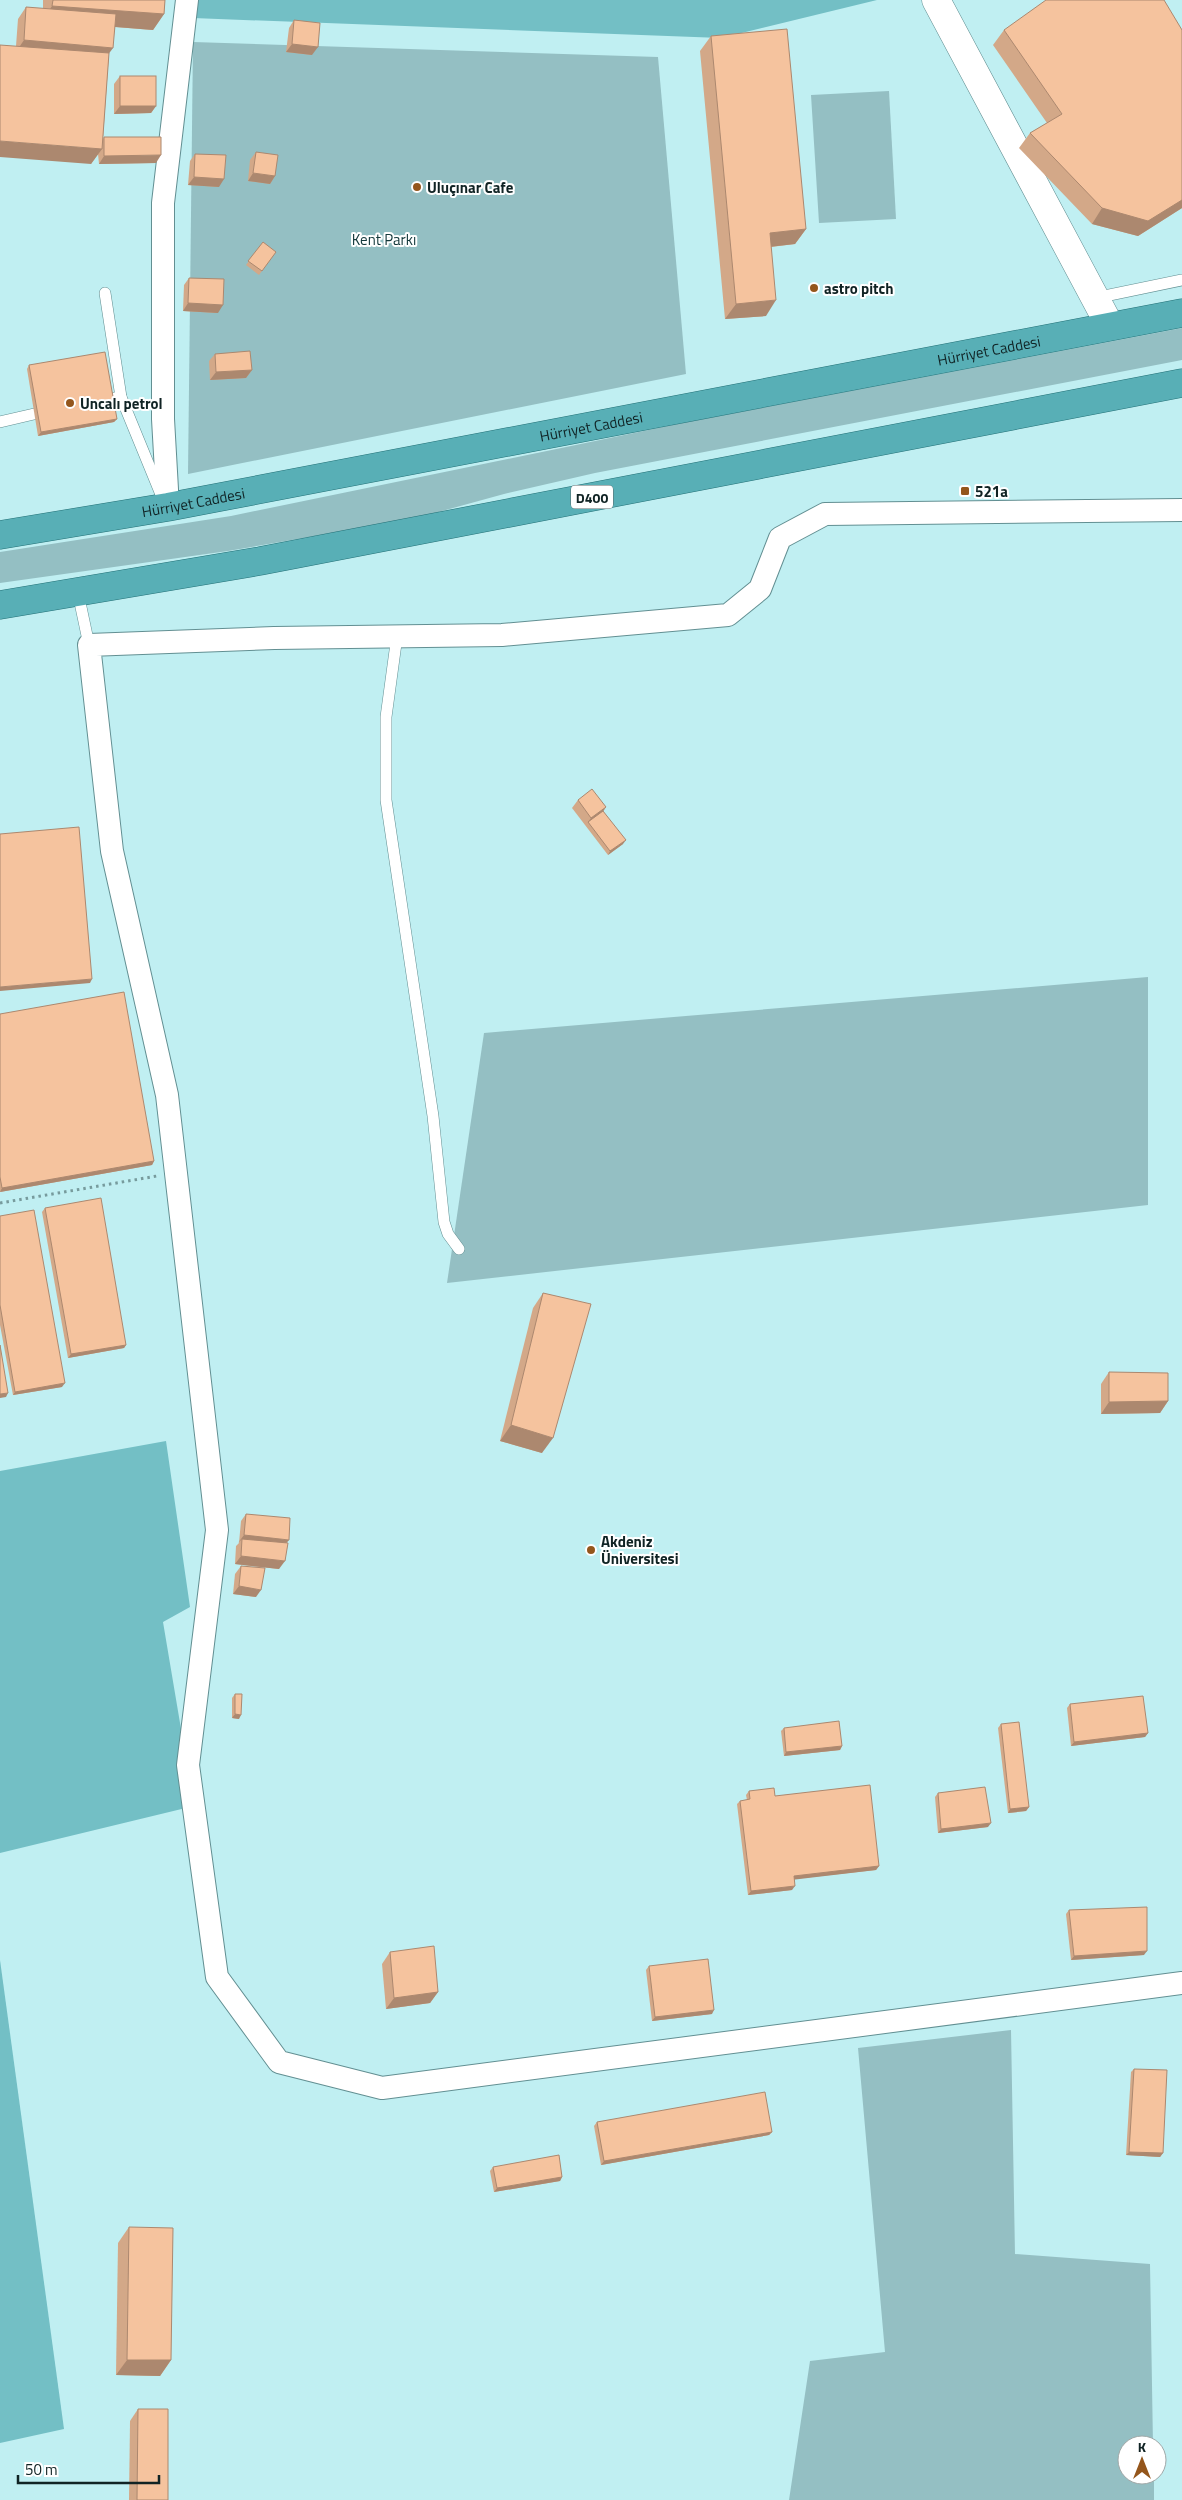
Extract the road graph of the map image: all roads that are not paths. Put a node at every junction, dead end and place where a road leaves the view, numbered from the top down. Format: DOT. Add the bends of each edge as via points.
graph roads {
  1 [pos="187,0"];
  2 [pos="936,0"];
  3 [pos="1182,280"];
  4 [pos="105,294"];
  5 [pos="1095,298"];
  6 [pos="1182,313"];
  7 [pos="1110,326"];
  8 [pos="1182,384"];
  9 [pos="34,414"];
  10 [pos="0,422"];
  11 [pos="168,507"];
  12 [pos="1182,510"];
  13 [pos="0,535"];
  14 [pos="78,592"];
  15 [pos="0,604"];
  16 [pos="397,636"];
  17 [pos="90,645"];
  18 [pos="459,1249"];
  19 [pos="1182,1983"];
  1 -- 11 [label="street" via="163,203 164,419"];
  2 -- 5 [label="street"];
  3 -- 5 [label="lane"];
  4 -- 11 [label="lane" via="116,398"];
  5 -- 7 [label="street"];
  6 -- 7 [label="highway, Hürriyet Caddesi"];
  7 -- 11 [label="highway, Hürriyet Caddesi"];
  8 -- 14 [label="highway, D400" via="260,561"];
  9 -- 10 [label="lane"];
  11 -- 13 [label="highway, Hürriyet Caddesi"];
  12 -- 16 [label="street" via="825,514 780,538 760,589 728,615 502,635"];
  14 -- 15 [label="highway, D400"];
  14 -- 17 [label="lane"];
  16 -- 17 [label="street"];
  16 -- 18 [label="lane" via="386,717 386,800 432,1116 444,1222"];
  17 -- 19 [label="street" via="112,851 167,1096 217,1530 188,1765 217,1977 279,2062 382,2088"];
}
